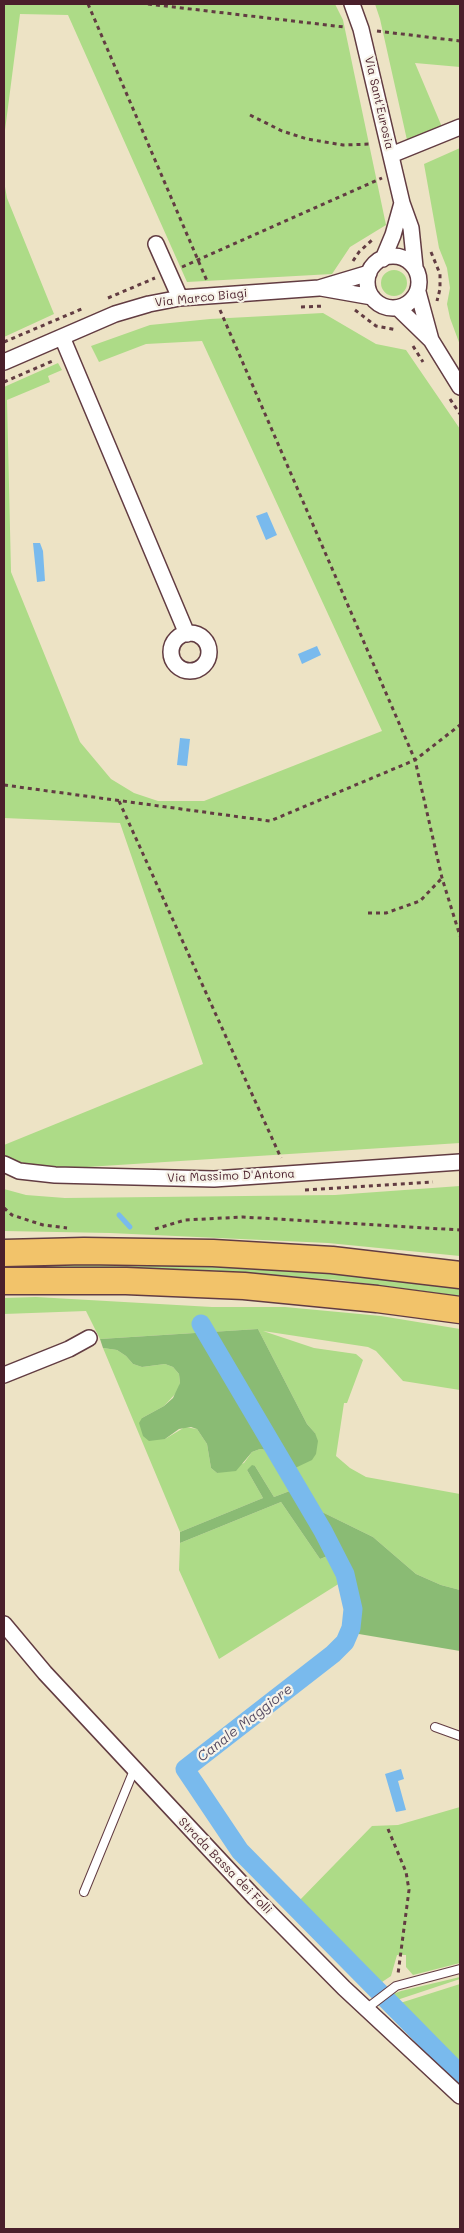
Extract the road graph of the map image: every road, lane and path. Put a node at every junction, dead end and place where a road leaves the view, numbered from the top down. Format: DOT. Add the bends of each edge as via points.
graph roads {
  1 [pos="88,4"];
  2 [pos="148,4"];
  3 [pos="352,4"];
  4 [pos="345,19"];
  5 [pos="355,28"];
  6 [pos="460,41"];
  7 [pos="250,115"];
  8 [pos="460,127"];
  9 [pos="376,143"];
  10 [pos="391,155"];
  11 [pos="394,172"];
  12 [pos="402,203"];
  13 [pos="393,235"];
  14 [pos="412,238"];
  15 [pos="156,244"];
  16 [pos="200,259"];
  17 [pos="383,259"];
  18 [pos="415,267"];
  19 [pos="369,273"];
  20 [pos="418,292"];
  21 [pos="349,293"];
  22 [pos="212,296"];
  23 [pos="180,298"];
  24 [pos="372,298"];
  25 [pos="295,308"];
  26 [pos="398,308"];
  27 [pos="230,310"];
  28 [pos="220,311"];
  29 [pos="211,312"];
  30 [pos="420,324"];
  31 [pos="62,337"];
  32 [pos="69,354"];
  33 [pos="4,362"];
  34 [pos="4,382"];
  35 [pos="460,387"];
  36 [pos="187,634"];
  37 [pos="460,725"];
  38 [pos="415,760"];
  39 [pos="4,785"];
  40 [pos="119,801"];
  41 [pos="442,878"];
  42 [pos="368,912"];
  43 [pos="460,936"];
  44 [pos="290,1157"];
  45 [pos="281,1158"];
  46 [pos="273,1159"];
  47 [pos="460,1162"];
  48 [pos="4,1164"];
  49 [pos="4,1208"];
  50 [pos="72,1229"];
  51 [pos="151,1230"];
  52 [pos="460,1230"];
  53 [pos="4,1253"];
  54 [pos="460,1275"];
  55 [pos="4,1281"];
  56 [pos="460,1314"];
  57 [pos="89,1338"];
  58 [pos="4,1375"];
  59 [pos="4,1624"];
  60 [pos="435,1727"];
  61 [pos="460,1736"];
  62 [pos="134,1770"];
  63 [pos="388,1829"];
  64 [pos="84,1892"];
  65 [pos="460,1969"];
  66 [pos="390,1990"];
  67 [pos="372,2004"];
  68 [pos="459,2092"];
  1 -- 16 [label="path"];
  2 -- 5 [label="path"];
  3 -- 5 [label="street, Via Sant'Eurosia"];
  4 -- 5 [label="path"];
  5 -- 6 [label="path"];
  5 -- 10 [label="street, Via Sant'Eurosia"];
  7 -- 9 [label="path" via="307,139 343,145"];
  8 -- 10 [label="street"];
  10 -- 11 [label="street, Via Sant'Eurosia"];
  11 -- 12 [label="street, Via Sant'Eurosia"];
  11 -- 16 [label="path"];
  12 -- 13 [label="street"];
  12 -- 14 [label="street, Via Sant'Eurosia"];
  13 -- 17 [label="street"];
  13 -- 21 [label="path" via="372,240 359,252 351,265"];
  14 -- 18 [label="street, Via Sant'Eurosia"];
  14 -- 30 [label="path" via="417,239 432,256 440,274 436,306"];
  15 -- 23 [label="street"];
  16 -- 22 [label="path"];
  17 -- 18 [label="street" via="397,256"];
  17 -- 19 [label="street"];
  18 -- 20 [label="street" via="419,275"];
  19 -- 21 [label="street"];
  19 -- 24 [label="street" via="367,286"];
  20 -- 26 [label="street" via="413,300"];
  20 -- 30 [label="street"];
  21 -- 22 [label="street, Via Marco Biagi" via="319,288"];
  21 -- 24 [label="street, Via Marco Biagi"];
  21 -- 25 [label="path"];
  21 -- 30 [label="path" via="360,315 376,326 402,331"];
  22 -- 23 [label="street, Via Marco Biagi"];
  22 -- 28 [label="path"];
  23 -- 31 [label="street, Via Marco Biagi" via="115,314"];
  24 -- 26 [label="street" via="384,306"];
  26 -- 30 [label="street"];
  27 -- 28 [label="path"];
  28 -- 29 [label="path"];
  28 -- 38 [label="path"];
  30 -- 35 [label="street"];
  31 -- 32 [label="street"];
  31 -- 33 [label="street, Via Marco Biagi"];
  32 -- 34 [label="path"];
  32 -- 36 [label="street"];
  37 -- 38 [label="path"];
  38 -- 40 [label="path" via="270,821"];
  38 -- 41 [label="path"];
  39 -- 40 [label="path"];
  40 -- 45 [label="path"];
  41 -- 42 [label="path" via="420,901 386,913"];
  41 -- 43 [label="path"];
  44 -- 45 [label="path"];
  45 -- 46 [label="path"];
  47 -- 48 [label="street, Via Massimo D'Antona" via="214,1179 55,1175 19,1170"];
  49 -- 50 [label="path" via="43,1225"];
  51 -- 52 [label="path" via="185,1220 243,1217"];
  53 -- 54 [label="highway" via="213,1253 340,1260"];
  55 -- 56 [label="highway" via="185,1282 263,1287 377,1298"];
  57 -- 58 [label="street"];
  59 -- 62 [label="street, Strada Bassa dei Folli"];
  60 -- 61 [label="lane"];
  62 -- 64 [label="lane"];
  62 -- 67 [label="street, Strada Bassa dei Folli" via="255,1898"];
  63 -- 66 [label="path" via="410,1890 398,1977"];
  65 -- 66 [label="lane" via="407,1982"];
  66 -- 67 [label="lane"];
  67 -- 68 [label="street, Strada Bassa dei Folli"];
}
